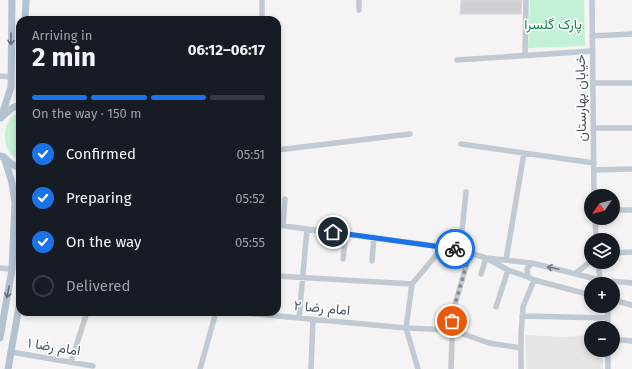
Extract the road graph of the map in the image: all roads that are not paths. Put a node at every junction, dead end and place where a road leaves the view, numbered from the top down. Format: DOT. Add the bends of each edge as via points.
graph roads {
  1 [pos="12,0"];
  2 [pos="26,0"];
  3 [pos="262,0"];
  4 [pos="359,0"];
  5 [pos="526,0"];
  6 [pos="592,0"];
  7 [pos="359,10"];
  8 [pos="26,16"];
  9 [pos="262,16"];
  10 [pos="632,34"];
  11 [pos="592,36"];
  12 [pos="592,51"];
  13 [pos="525,56"];
  14 [pos="457,60"];
  15 [pos="0,76"];
  16 [pos="11,77"];
  17 [pos="593,83"];
  18 [pos="632,83"];
  19 [pos="16,106"];
  20 [pos="1,119"];
  21 [pos="593,128"];
  22 [pos="632,128"];
  23 [pos="410,134"];
  24 [pos="461,144"];
  25 [pos="281,150"];
  26 [pos="524,153"];
  27 [pos="1,155"];
  28 [pos="594,163"];
  29 [pos="16,167"];
  30 [pos="632,169"];
  31 [pos="594,170"];
  32 [pos="594,189"];
  33 [pos="466,192"];
  34 [pos="285,199"];
  35 [pos="620,210"];
  36 [pos="632,210"];
  37 [pos="281,220"];
  38 [pos="281,225"];
  39 [pos="306,229"];
  40 [pos="346,234"];
  41 [pos="374,237"];
  42 [pos="443,247"];
  43 [pos="460,250"];
  44 [pos="632,252"];
  45 [pos="470,253"];
  46 [pos="620,253"];
  47 [pos="486,258"];
  48 [pos="343,259"];
  49 [pos="506,260"];
  50 [pos="372,261"];
  51 [pos="532,263"];
  52 [pos="584,267"];
  53 [pos="0,268"];
  54 [pos="12,269"];
  55 [pos="508,270"];
  56 [pos="576,273"];
  57 [pos="481,274"];
  58 [pos="281,276"];
  59 [pos="302,277"];
  60 [pos="528,277"];
  61 [pos="590,277"];
  62 [pos="534,280"];
  63 [pos="620,282"];
  64 [pos="632,283"];
  65 [pos="412,284"];
  66 [pos="584,293"];
  67 [pos="620,302"];
  68 [pos="632,305"];
  69 [pos="496,307"];
  70 [pos="3,308"];
  71 [pos="608,313"];
  72 [pos="17,316"];
  73 [pos="86,316"];
  74 [pos="215,316"];
  75 [pos="277,316"];
  76 [pos="522,316"];
  77 [pos="298,318"];
  78 [pos="608,318"];
  79 [pos="313,319"];
  80 [pos="406,328"];
  81 [pos="452,330"];
  82 [pos="0,337"];
  83 [pos="13,337"];
  84 [pos="620,340"];
  85 [pos="632,340"];
  86 [pos="521,348"];
  87 [pos="11,352"];
  88 [pos="608,357"];
  89 [pos="71,362"];
  90 [pos="93,366"];
  91 [pos="8,369"];
  92 [pos="200,369"];
  93 [pos="311,369"];
  94 [pos="418,369"];
  95 [pos="451,369"];
  96 [pos="521,369"];
  97 [pos="608,369"];
  1 -- 16 [label="main road, one-way"];
  2 -- 8 [label="main road"];
  3 -- 9 [label="street"];
  4 -- 7 [label="street"];
  5 -- 13 [label="street"];
  6 -- 11 [label="street, خیابان بهارستان"];
  10 -- 11 [label="street"];
  11 -- 12 [label="street, خیابان بهارستان"];
  12 -- 13 [label="street"];
  12 -- 17 [label="street, خیابان بهارستان"];
  13 -- 14 [label="street"];
  15 -- 16 [label="street"];
  16 -- 20 [label="main road" via="11,87"];
  17 -- 18 [label="street"];
  17 -- 21 [label="street, خیابان بهارستان"];
  19 -- 20 [label="main road" via="6,112"];
  21 -- 22 [label="street"];
  21 -- 28 [label="street, خیابان بهارستان"];
  23 -- 25 [label="street"];
  24 -- 26 [label="street"];
  26 -- 28 [label="street"];
  26 -- 49 [label="street"];
  27 -- 29 [label="main road"];
  27 -- 54 [label="main road" via="12,183 15,203"];
  28 -- 31 [label="street, خیابان بهارستان"];
  30 -- 31 [label="street"];
  31 -- 32 [label="street, خیابان بهارستان"];
  33 -- 43 [label="street"];
  34 -- 37 [label="street"];
  35 -- 36 [label="street"];
  38 -- 39 [label="street"];
  39 -- 40 [label="street"];
  39 -- 59 [label="street"];
  40 -- 41 [label="street"];
  40 -- 48 [label="street"];
  41 -- 42 [label="street"];
  41 -- 50 [label="street"];
  42 -- 43 [label="street"];
  42 -- 65 [label="street"];
  43 -- 45 [label="street"];
  44 -- 46 [label="street"];
  45 -- 47 [label="street"];
  45 -- 81 [label="street" via="453,311"];
  47 -- 49 [label="street"];
  47 -- 55 [label="street"];
  47 -- 57 [label="street"];
  49 -- 51 [label="street"];
  56 -- 51 [label="street, one-way"];
  51 -- 60 [label="street" via="527,269"];
  52 -- 56 [label="street"];
  53 -- 54 [label="street"];
  54 -- 70 [label="main road, one-way"];
  55 -- 60 [label="street"];
  55 -- 69 [label="street"];
  56 -- 61 [label="street"];
  58 -- 59 [label="street"];
  59 -- 65 [label="street"];
  59 -- 77 [label="street"];
  60 -- 62 [label="street"];
  62 -- 66 [label="street"];
  62 -- 76 [label="street"];
  63 -- 64 [label="street"];
  65 -- 80 [label="street"];
  67 -- 68 [label="street"];
  70 -- 82 [label="main road"];
  71 -- 78 [label="street"];
  72 -- 83 [label="main road"];
  73 -- 89 [label="street"];
  74 -- 92 [label="street"];
  75 -- 77 [label="street, امام رضا ۲"];
  76 -- 78 [label="street"];
  76 -- 86 [label="street"];
  77 -- 79 [label="street, امام رضا ۲"];
  79 -- 80 [label="street, امام رضا ۲"];
  79 -- 93 [label="street"];
  80 -- 81 [label="street, امام رضا ۲"];
  80 -- 94 [label="street"];
  81 -- 86 [label="street, امام رضا ۲" via="489,343"];
  81 -- 95 [label="street"];
  82 -- 83 [label="main road"];
  83 -- 87 [label="main road"];
  84 -- 85 [label="street"];
  86 -- 96 [label="street"];
  87 -- 89 [label="street, امام رضا ۱"];
  87 -- 91 [label="main road"];
  88 -- 97 [label="street"];
  89 -- 90 [label="street, امام رضا ۱"];
}
